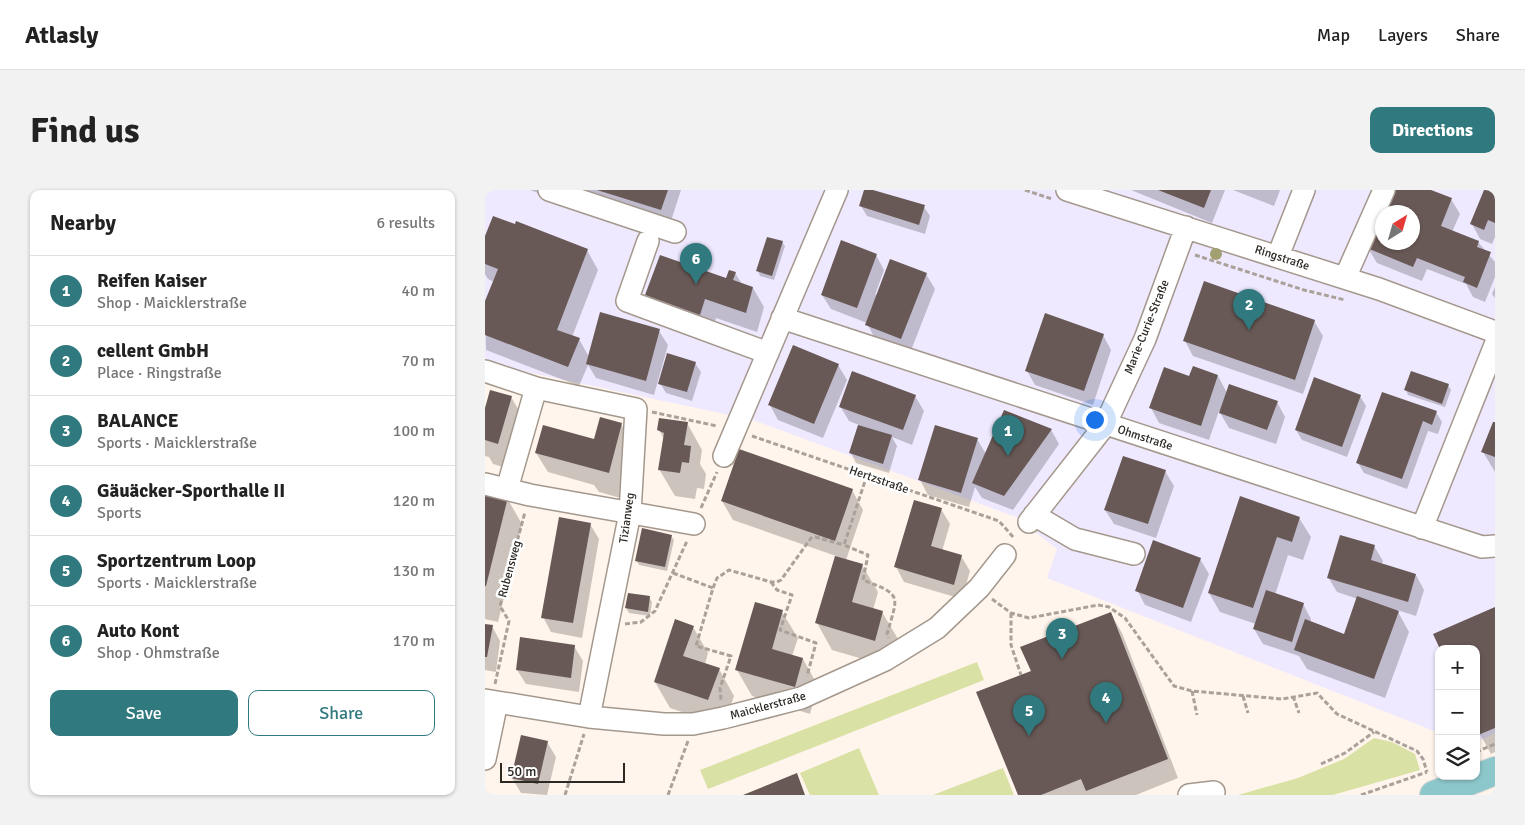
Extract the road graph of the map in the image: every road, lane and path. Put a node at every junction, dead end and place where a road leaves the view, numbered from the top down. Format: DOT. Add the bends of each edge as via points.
graph roads {
  1 [pos="549,190"];
  2 [pos="837,190"];
  3 [pos="1067,190"];
  4 [pos="1304,190"];
  5 [pos="1384,190"];
  6 [pos="1186,227"];
  7 [pos="675,232"];
  8 [pos="649,241"];
  9 [pos="1277,256"];
  10 [pos="1345,278"];
  11 [pos="782,318"];
  12 [pos="1495,332"];
  13 [pos="1495,346"];
  14 [pos="768,353"];
  15 [pos="485,371"];
  16 [pos="536,388"];
  17 [pos="668,416"];
  18 [pos="1105,425"];
  19 [pos="736,430"];
  20 [pos="724,456"];
  21 [pos="867,475"];
  22 [pos="485,484"];
  23 [pos="507,489"];
  24 [pos="530,495"];
  25 [pos="630,513"];
  26 [pos="694,524"];
  27 [pos="1422,528"];
  28 [pos="843,545"];
  29 [pos="1495,546"];
  30 [pos="1010,547"];
  31 [pos="1134,554"];
  32 [pos="673,573"];
  33 [pos="771,582"];
  34 [pos="713,588"];
  35 [pos="979,588"];
  36 [pos="1011,614"];
  37 [pos="607,627"];
  38 [pos="896,655"];
  39 [pos="1021,675"];
  40 [pos="1191,691"];
  41 [pos="1243,696"];
  42 [pos="1293,696"];
  43 [pos="801,698"];
  44 [pos="491,701"];
  45 [pos="1248,713"];
  46 [pos="1299,713"];
  47 [pos="1197,716"];
  48 [pos="589,717"];
  49 [pos="723,718"];
  50 [pos="693,724"];
  51 [pos="1373,732"];
  52 [pos="1495,744"];
  53 [pos="1480,750"];
  54 [pos="485,759"];
  55 [pos="1321,764"];
  56 [pos="1495,771"];
  57 [pos="1431,779"];
  58 [pos="1214,792"];
  59 [pos="565,795"];
  60 [pos="669,795"];
  61 [pos="1189,795"];
  62 [pos="1361,795"];
  1 -- 7 [label="street"];
  2 -- 11 [label="street"];
  3 -- 6 [label="street, Ringstraße"];
  4 -- 9 [label="street"];
  5 -- 10 [label="street"];
  6 -- 9 [label="street, Ringstraße"];
  6 -- 18 [label="street, Marie-Curie-Straße" via="1145,339"];
  8 -- 14 [label="street" via="627,301"];
  9 -- 10 [label="street, Ringstraße"];
  10 -- 12 [label="street, Ringstraße"];
  11 -- 14 [label="street"];
  11 -- 18 [label="street, Ohmstraße"];
  13 -- 27 [label="street"];
  14 -- 19 [label="street"];
  15 -- 16 [label="street"];
  16 -- 23 [label="street"];
  16 -- 25 [label="street, Tizianweg" via="636,408"];
  17 -- 19 [label="path, Hertzstraße"];
  18 -- 27 [label="street, Ohmstraße"];
  18 -- 31 [label="street" via="1031,519 1075,539"];
  19 -- 20 [label="street"];
  19 -- 21 [label="path, Hertzstraße"];
  20 -- 26 [label="path"];
  21 -- 28 [label="path"];
  21 -- 30 [label="path, Hertzstraße" via="999,521"];
  22 -- 23 [label="street"];
  23 -- 24 [label="street"];
  24 -- 25 [label="street"];
  24 -- 44 [label="path, Rubensweg" via="500,606 509,621"];
  25 -- 26 [label="street"];
  25 -- 37 [label="street, Tizianweg"];
  26 -- 32 [label="path"];
  27 -- 29 [label="street, Ohmstraße" via="1482,547"];
  28 -- 33 [label="path" via="811,538 781,580"];
  28 -- 38 [label="path" via="868,555 863,580 893,594 896,601 887,634"];
  30 -- 35 [label="street, Maicklerstraße"];
  32 -- 34 [label="path"];
  32 -- 37 [label="path" via="649,617 641,622"];
  33 -- 34 [label="path" via="729,570 717,578"];
  33 -- 43 [label="path" via="777,590 792,595 780,630 816,643"];
  34 -- 49 [label="path" via="696,646 731,656 720,688"];
  35 -- 36 [label="path"];
  35 -- 38 [label="street, Maicklerstraße" via="937,628"];
  36 -- 39 [label="path" via="1011,645"];
  36 -- 40 [label="path" via="1029,618 1098,605 1109,607 1119,612 1132,626 1174,686"];
  37 -- 48 [label="street, Tizianweg"];
  38 -- 43 [label="street, Maicklerstraße"];
  40 -- 41 [label="path"];
  40 -- 47 [label="path"];
  41 -- 42 [label="path" via="1282,699"];
  41 -- 45 [label="path"];
  42 -- 46 [label="path"];
  42 -- 51 [label="path" via="1317,693 1337,714"];
  43 -- 49 [label="street, Maicklerstraße"];
  44 -- 48 [label="street, Maicklerstraße"];
  44 -- 54 [label="street"];
  48 -- 50 [label="street, Maicklerstraße"];
  48 -- 59 [label="path"];
  49 -- 50 [label="street, Maicklerstraße"];
  50 -- 60 [label="path"];
  51 -- 55 [label="path" via="1345,753"];
  51 -- 57 [label="path" via="1417,751"];
  52 -- 53 [label="path"];
  56 -- 57 [label="main road"];
  57 -- 62 [label="path"];
  58 -- 61 [label="street"];
}
